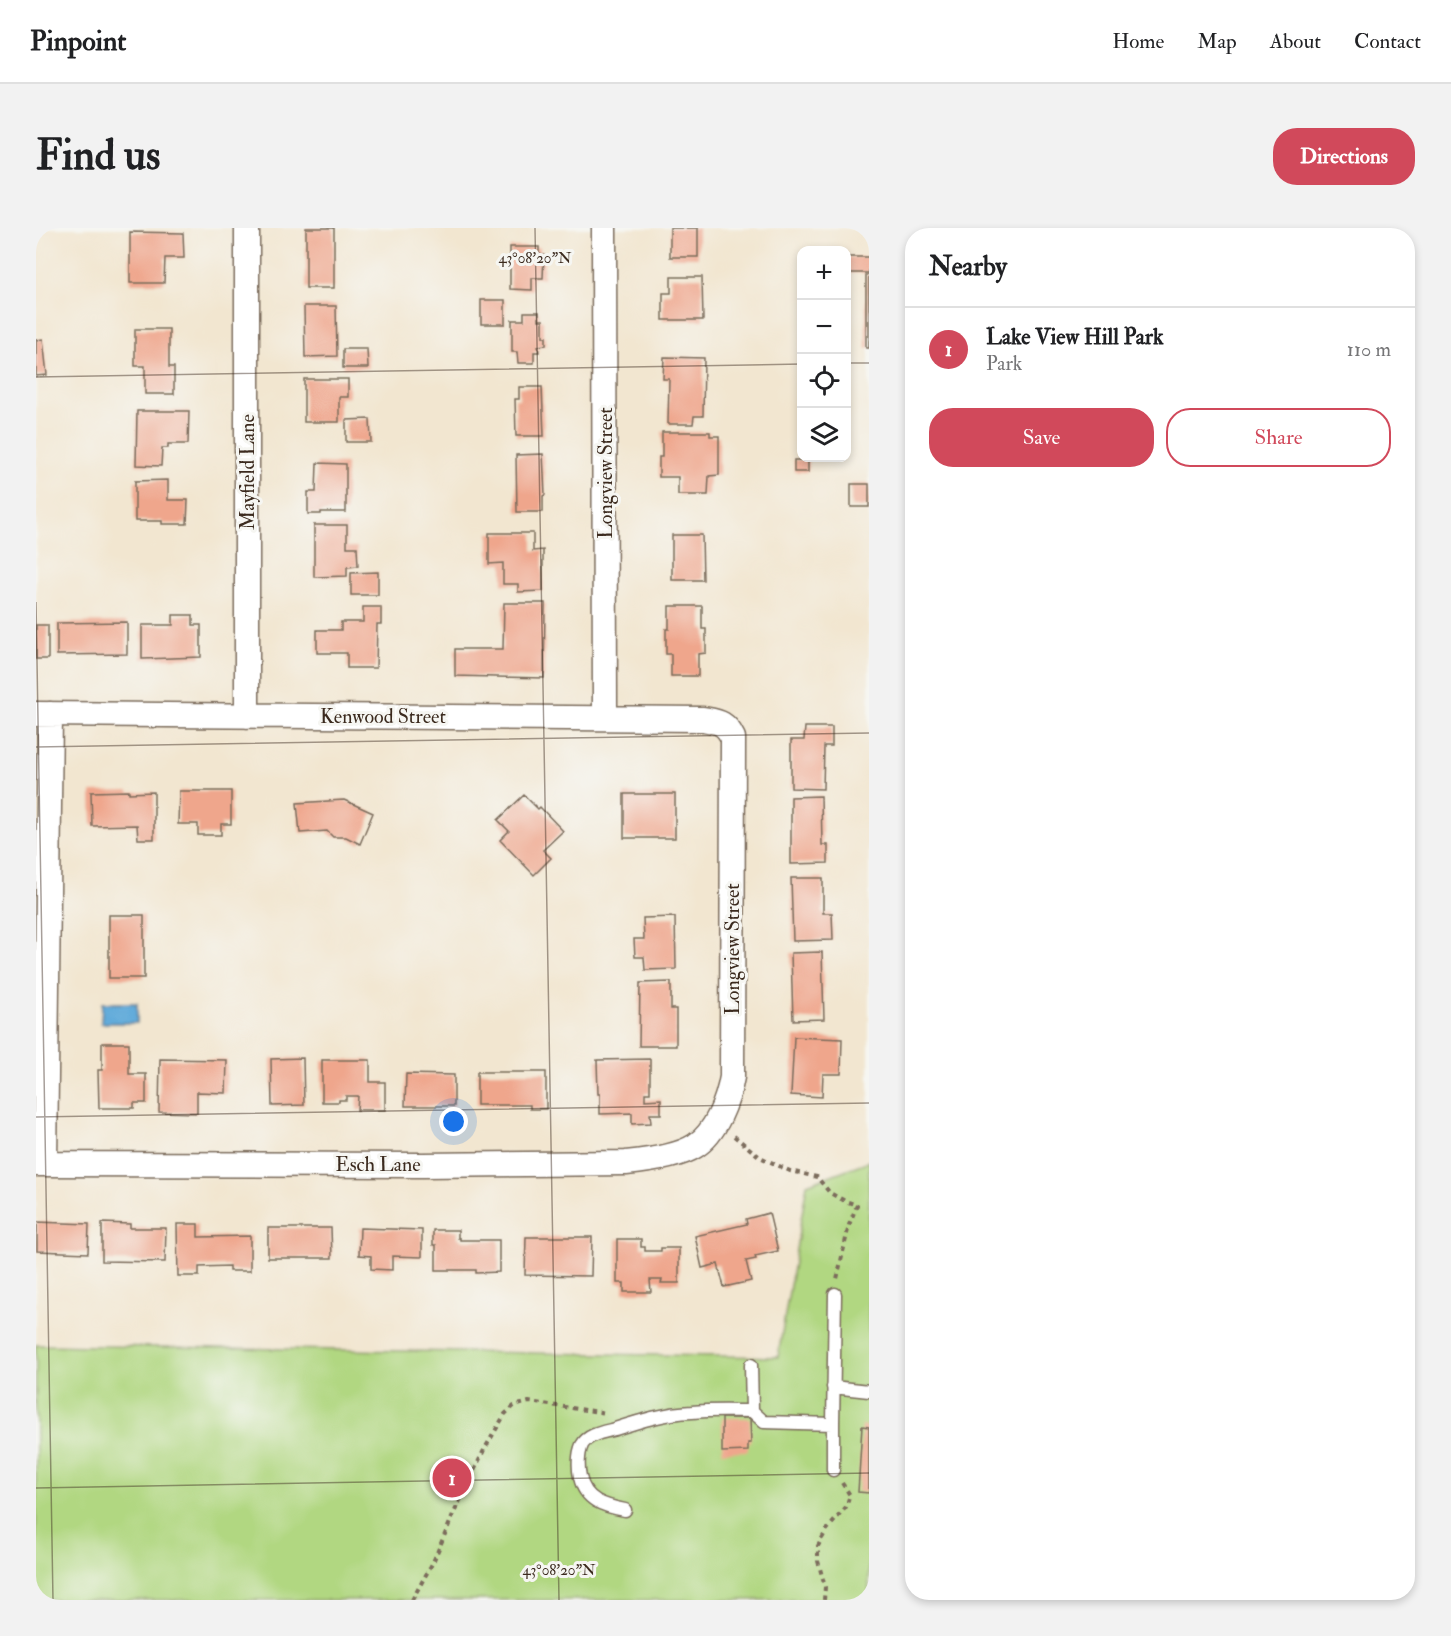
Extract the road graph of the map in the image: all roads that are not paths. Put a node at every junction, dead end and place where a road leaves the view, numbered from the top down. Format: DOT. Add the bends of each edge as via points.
graph roads {
  1 [pos="247,228"];
  2 [pos="604,228"];
  3 [pos="43,714"];
  4 [pos="247,716"];
  5 [pos="605,717"];
  6 [pos="728,728"];
  7 [pos="715,1123"];
  8 [pos="41,1164"];
  9 [pos="835,1294"];
  10 [pos="751,1365"];
  11 [pos="833,1387"];
  12 [pos="869,1391"];
  13 [pos="752,1411"];
  14 [pos="833,1424"];
  15 [pos="832,1470"];
  16 [pos="625,1510"];
  1 -- 4 [label="street, Mayfield Lane"];
  2 -- 5 [label="street, Longview Street"];
  3 -- 4 [label="street, Kenwood Street"];
  3 -- 8 [label="street"];
  4 -- 5 [label="street, Kenwood Street"];
  5 -- 6 [label="street, Kenwood Street" via="703,719"];
  6 -- 7 [label="street, Longview Street" via="733,738 732,1077 725,1105"];
  7 -- 8 [label="street, Esch Lane" via="694,1148 626,1162"];
  9 -- 11 [label="lane"];
  10 -- 13 [label="lane"];
  11 -- 12 [label="lane"];
  11 -- 14 [label="lane"];
  13 -- 14 [label="lane" via="764,1422"];
  13 -- 16 [label="lane" via="653,1417 592,1436 583,1444 580,1455 582,1487 605,1506"];
  14 -- 15 [label="lane"];
}
